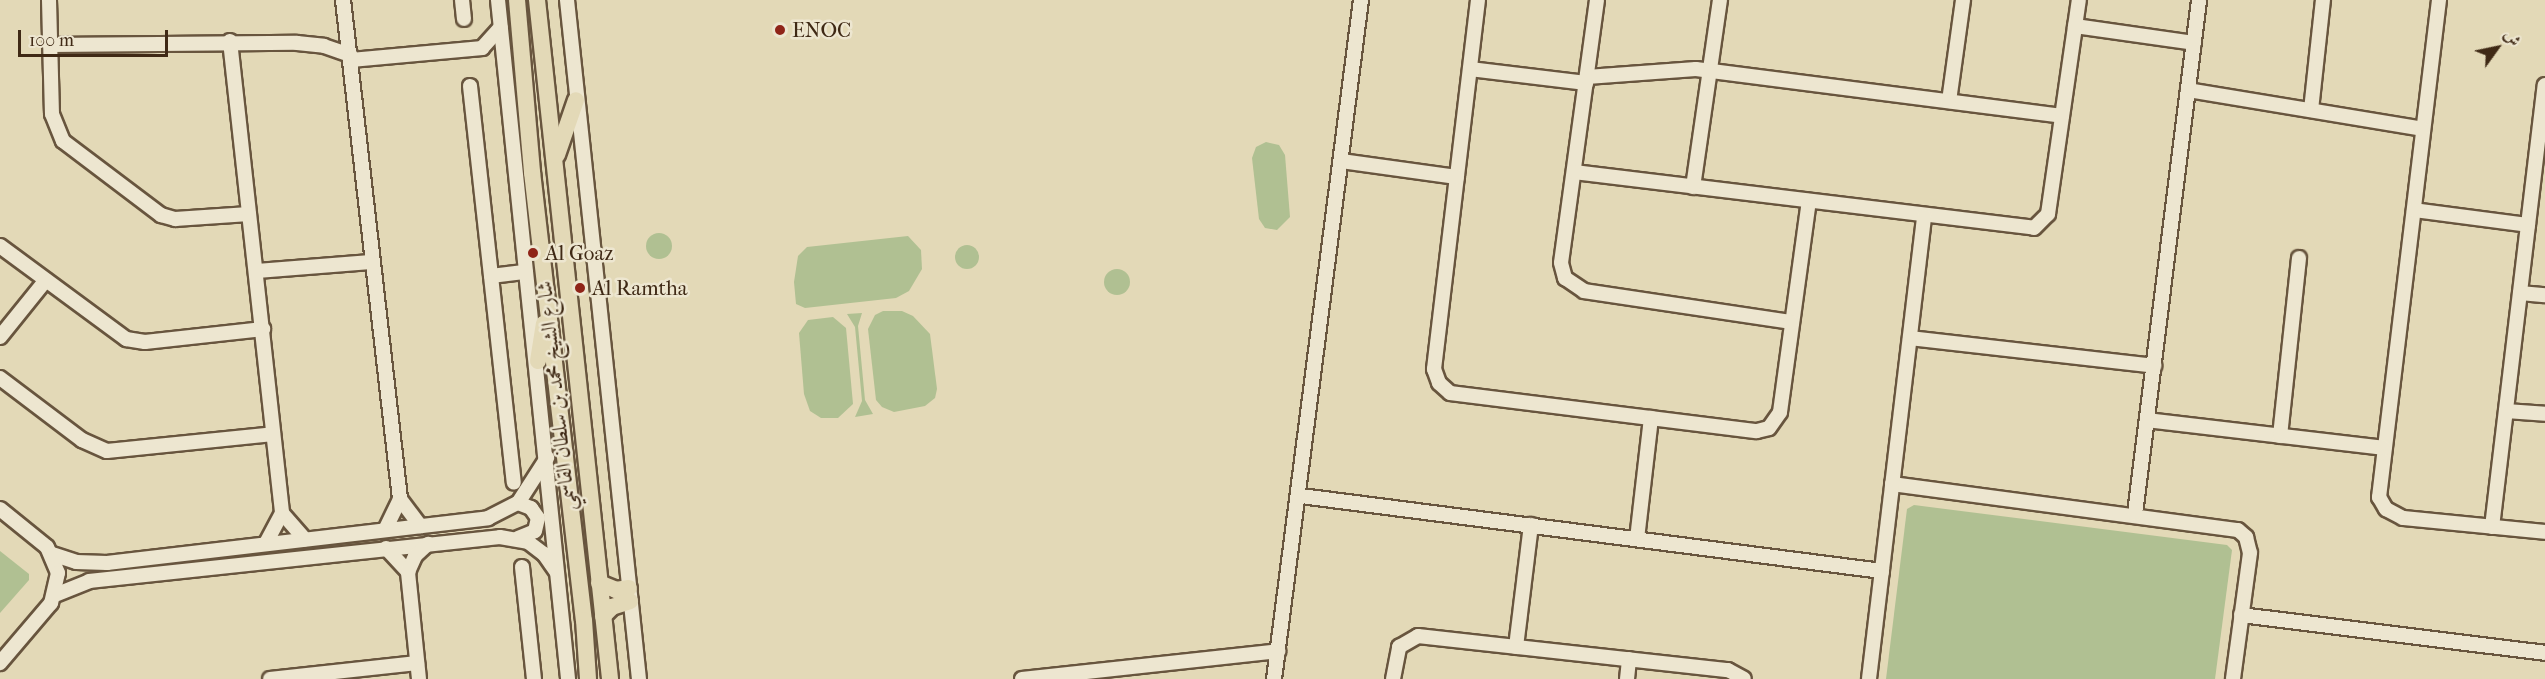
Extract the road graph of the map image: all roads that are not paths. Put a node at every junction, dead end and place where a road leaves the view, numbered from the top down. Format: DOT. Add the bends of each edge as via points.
graph roads {
  1 [pos="49,0"];
  2 [pos="343,0"];
  3 [pos="462,0"];
  4 [pos="498,0"];
  5 [pos="567,0"];
  6 [pos="1361,0"];
  7 [pos="1478,0"];
  8 [pos="1597,0"];
  9 [pos="1720,0"];
  10 [pos="1963,0"];
  11 [pos="2079,0"];
  12 [pos="2199,0"];
  13 [pos="2324,0"];
  14 [pos="2439,0"];
  15 [pos="539,2"];
  16 [pos="516,3"];
  17 [pos="464,19"];
  18 [pos="2075,26"];
  19 [pos="501,27"];
  20 [pos="230,41"];
  21 [pos="2194,43"];
  22 [pos="50,45"];
  23 [pos="473,50"];
  24 [pos="350,58"];
  25 [pos="1470,69"];
  26 [pos="506,70"];
  27 [pos="1710,70"];
  28 [pos="1587,80"];
  29 [pos="2545,85"];
  30 [pos="470,86"];
  31 [pos="2188,90"];
  32 [pos="576,100"];
  33 [pos="1949,101"];
  34 [pos="2311,110"];
  35 [pos="2062,116"];
  36 [pos="2423,129"];
  37 [pos="1341,161"];
  38 [pos="555,171"];
  39 [pos="1574,172"];
  40 [pos="1457,177"];
  41 [pos="1693,187"];
  42 [pos="1809,201"];
  43 [pos="2414,210"];
  44 [pos="249,214"];
  45 [pos="1924,216"];
  46 [pos="2528,225"];
  47 [pos="0,246"];
  48 [pos="2299,258"];
  49 [pos="371,262"];
  50 [pos="257,272"];
  51 [pos="526,272"];
  52 [pos="491,276"];
  53 [pos="45,280"];
  54 [pos="2520,292"];
  55 [pos="2545,295"];
  56 [pos="547,310"];
  57 [pos="1792,322"];
  58 [pos="263,329"];
  59 [pos="0,337"];
  60 [pos="1910,338"];
  61 [pos="538,361"];
  62 [pos="2154,366"];
  63 [pos="0,378"];
  64 [pos="2506,411"];
  65 [pos="2545,414"];
  66 [pos="1651,418"];
  67 [pos="2147,420"];
  68 [pos="273,434"];
  69 [pos="2280,436"];
  70 [pos="2384,448"];
  71 [pos="547,458"];
  72 [pos="514,483"];
  73 [pos="1892,484"];
  74 [pos="1301,496"];
  75 [pos="400,499"];
  76 [pos="518,503"];
  77 [pos="0,509"];
  78 [pos="282,513"];
  79 [pos="2135,514"];
  80 [pos="1532,525"];
  81 [pos="420,526"];
  82 [pos="2492,527"];
  83 [pos="385,530"];
  84 [pos="2545,532"];
  85 [pos="305,538"];
  86 [pos="518,538"];
  87 [pos="1637,539"];
  88 [pos="266,543"];
  89 [pos="428,544"];
  90 [pos="386,548"];
  91 [pos="52,554"];
  92 [pos="107,563"];
  93 [pos="522,567"];
  94 [pos="556,571"];
  95 [pos="1882,571"];
  96 [pos="408,572"];
  97 [pos="106,579"];
  98 [pos="599,583"];
  99 [pos="630,595"];
  100 [pos="55,596"];
  101 [pos="2241,615"];
  102 [pos="603,616"];
  103 [pos="1516,647"];
  104 [pos="1278,651"];
  105 [pos="2545,653"];
  106 [pos="1629,659"];
  107 [pos="0,663"];
  108 [pos="417,663"];
  109 [pos="270,679"];
  110 [pos="419,679"];
  111 [pos="534,679"];
  112 [pos="568,679"];
  113 [pos="588,679"];
  114 [pos="610,679"];
  115 [pos="639,679"];
  116 [pos="1022,679"];
  117 [pos="1274,679"];
  118 [pos="1393,679"];
  119 [pos="1627,679"];
  120 [pos="1744,679"];
  121 [pos="1869,679"];
  122 [pos="2233,679"];
  1 -- 22 [label="street"];
  2 -- 24 [label="street"];
  3 -- 17 [label="street"];
  4 -- 19 [label="street"];
  5 -- 32 [label="street"];
  6 -- 37 [label="street"];
  7 -- 25 [label="street"];
  8 -- 28 [label="street"];
  9 -- 27 [label="street"];
  10 -- 33 [label="street"];
  11 -- 18 [label="street"];
  12 -- 21 [label="street"];
  13 -- 34 [label="street"];
  14 -- 36 [label="street"];
  15 -- 38 [label="main road, شارع الشيخ محمد بن سلطان القاسمي"];
  16 -- 56 [label="main road, شارع الشيخ محمد بن سلطان القاسمي"];
  18 -- 21 [label="street"];
  18 -- 35 [label="street"];
  19 -- 23 [label="street" via="488,43"];
  19 -- 26 [label="street"];
  20 -- 22 [label="street"];
  20 -- 24 [label="street" via="310,44"];
  20 -- 44 [label="street"];
  21 -- 31 [label="street"];
  22 -- 44 [label="street" via="53,124 70,149 168,218"];
  23 -- 24 [label="street"];
  23 -- 26 [label="street" via="498,59"];
  24 -- 49 [label="street"];
  25 -- 28 [label="street"];
  25 -- 40 [label="street"];
  26 -- 51 [label="street"];
  27 -- 28 [label="street" via="1682,69"];
  27 -- 33 [label="street"];
  27 -- 41 [label="street"];
  28 -- 39 [label="street"];
  29 -- 46 [label="street"];
  30 -- 52 [label="street"];
  31 -- 34 [label="street"];
  31 -- 62 [label="street"];
  32 -- 38 [label="main road"];
  32 -- 99 [label="street"];
  33 -- 35 [label="street"];
  34 -- 36 [label="street"];
  35 -- 45 [label="street" via="2048,214 2039,226"];
  36 -- 43 [label="street"];
  37 -- 40 [label="street"];
  37 -- 74 [label="street"];
  38 -- 98 [label="main road, شارع الشيخ محمد بن سلطان القاسمي"];
  39 -- 41 [label="street"];
  39 -- 57 [label="street" via="1561,263 1570,284 1584,291"];
  40 -- 66 [label="street" via="1434,369 1439,383 1457,395"];
  41 -- 42 [label="street"];
  42 -- 45 [label="street"];
  42 -- 57 [label="street"];
  43 -- 46 [label="street"];
  43 -- 70 [label="street"];
  44 -- 50 [label="street"];
  45 -- 60 [label="street"];
  46 -- 54 [label="street"];
  47 -- 53 [label="street"];
  48 -- 69 [label="street"];
  49 -- 50 [label="street"];
  49 -- 75 [label="street"];
  50 -- 58 [label="street"];
  51 -- 52 [label="street"];
  51 -- 61 [label="street"];
  52 -- 72 [label="street"];
  53 -- 58 [label="street" via="118,334 136,341"];
  53 -- 59 [label="street"];
  54 -- 55 [label="street"];
  54 -- 64 [label="street"];
  56 -- 61 [label="main road"];
  56 -- 113 [label="main road, شارع الشيخ محمد بن سلطان القاسمي"];
  57 -- 66 [label="street" via="1780,412 1770,428 1757,431"];
  58 -- 68 [label="street"];
  60 -- 62 [label="street"];
  60 -- 73 [label="street"];
  61 -- 71 [label="street"];
  62 -- 67 [label="street"];
  63 -- 68 [label="street" via="82,440 107,451"];
  64 -- 65 [label="street"];
  64 -- 82 [label="street"];
  66 -- 87 [label="street"];
  67 -- 69 [label="street"];
  67 -- 79 [label="street"];
  68 -- 78 [label="street"];
  69 -- 70 [label="street"];
  70 -- 82 [label="street" via="2378,491 2391,513 2403,518"];
  71 -- 76 [label="street"];
  71 -- 94 [label="street"];
  73 -- 79 [label="street"];
  73 -- 95 [label="street"];
  74 -- 80 [label="street"];
  74 -- 104 [label="street"];
  75 -- 81 [label="street"];
  75 -- 83 [label="street"];
  76 -- 81 [label="street" via="488,518"];
  76 -- 86 [label="street" via="531,508 538,518 535,531"];
  77 -- 91 [label="street"];
  78 -- 85 [label="street"];
  78 -- 88 [label="street"];
  79 -- 101 [label="street" via="2229,526 2242,533 2250,553"];
  80 -- 87 [label="street"];
  80 -- 103 [label="street"];
  81 -- 83 [label="street"];
  82 -- 84 [label="street"];
  83 -- 85 [label="street"];
  85 -- 88 [label="street"];
  86 -- 89 [label="street"];
  86 -- 94 [label="street" via="544,554"];
  87 -- 95 [label="street"];
  88 -- 92 [label="street"];
  89 -- 90 [label="street"];
  89 -- 96 [label="street" via="415,556"];
  90 -- 96 [label="street"];
  90 -- 97 [label="street"];
  91 -- 92 [label="street" via="76,562"];
  91 -- 100 [label="street" via="58,573"];
  92 -- 97 [label="street"];
  93 -- 111 [label="street"];
  94 -- 112 [label="street"];
  95 -- 121 [label="street"];
  96 -- 108 [label="street"];
  97 -- 100 [label="street" via="82,582"];
  98 -- 99 [label="main road"];
  98 -- 102 [label="main road, شارع الشيخ محمد بن سلطان القاسمي"];
  99 -- 102 [label="main road"];
  99 -- 115 [label="street"];
  100 -- 107 [label="street"];
  101 -- 105 [label="street"];
  101 -- 122 [label="street"];
  102 -- 114 [label="main road, شارع الشيخ محمد بن سلطان القاسمي"];
  103 -- 106 [label="street"];
  103 -- 118 [label="street" via="1412,637 1396,652"];
  104 -- 116 [label="street"];
  104 -- 117 [label="street"];
  106 -- 119 [label="street"];
  106 -- 120 [label="street" via="1728,670"];
  108 -- 109 [label="street"];
  108 -- 110 [label="street"];
}
